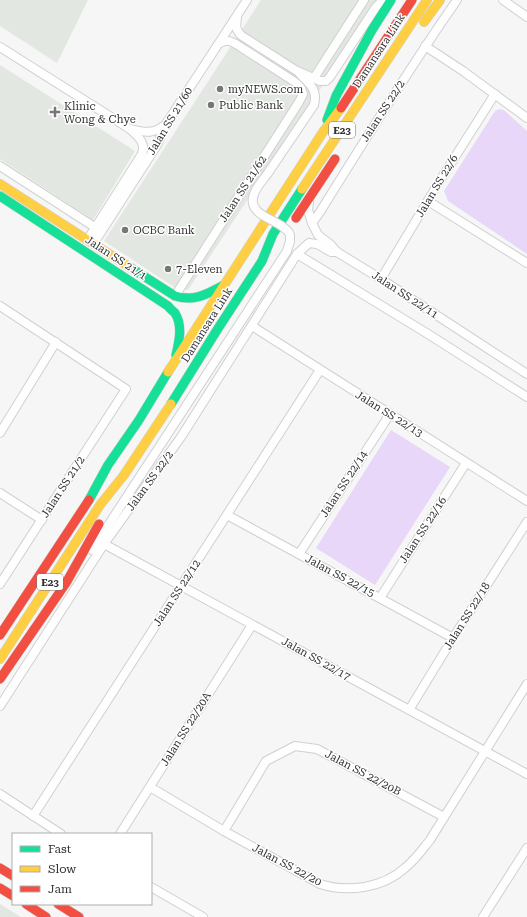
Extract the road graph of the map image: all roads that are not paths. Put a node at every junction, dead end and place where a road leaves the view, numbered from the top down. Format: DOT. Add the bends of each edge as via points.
graph roads {
  1 [pos="247,0"];
  2 [pos="364,0"];
  3 [pos="383,0"];
  4 [pos="390,0"];
  5 [pos="412,0"];
  6 [pos="427,0"];
  7 [pos="440,0"];
  8 [pos="457,0"];
  9 [pos="503,0"];
  10 [pos="238,15"];
  11 [pos="527,17"];
  12 [pos="421,27"];
  13 [pos="220,43"];
  14 [pos="425,46"];
  15 [pos="0,47"];
  16 [pos="297,71"];
  17 [pos="314,78"];
  18 [pos="495,94"];
  19 [pos="527,118"];
  20 [pos="166,124"];
  21 [pos="130,129"];
  22 [pos="323,132"];
  23 [pos="340,151"];
  24 [pos="0,166"];
  25 [pos="0,184"];
  26 [pos="0,196"];
  27 [pos="310,197"];
  28 [pos="428,201"];
  29 [pos="312,223"];
  30 [pos="96,228"];
  31 [pos="91,241"];
  32 [pos="337,252"];
  33 [pos="297,254"];
  34 [pos="262,261"];
  35 [pos="527,263"];
  36 [pos="381,279"];
  37 [pos="224,285"];
  38 [pos="175,296"];
  39 [pos="0,306"];
  40 [pos="252,326"];
  41 [pos="56,342"];
  42 [pos="174,364"];
  43 [pos="320,370"];
  44 [pos="527,374"];
  45 [pos="527,396"];
  46 [pos="390,414"];
  47 [pos="0,433"];
  48 [pos="466,463"];
  49 [pos="108,465"];
  50 [pos="124,475"];
  51 [pos="0,493"];
  52 [pos="82,493"];
  53 [pos="527,501"];
  54 [pos="227,515"];
  55 [pos="42,520"];
  56 [pos="527,522"];
  57 [pos="104,544"];
  58 [pos="299,554"];
  59 [pos="66,583"];
  60 [pos="0,584"];
  61 [pos="181,586"];
  62 [pos="380,598"];
  63 [pos="252,625"];
  64 [pos="0,635"];
  65 [pos="453,638"];
  66 [pos="0,659"];
  67 [pos="0,679"];
  68 [pos="527,684"];
  69 [pos="0,706"];
  70 [pos="409,710"];
  71 [pos="485,751"];
  72 [pos="527,774"];
  73 [pos="150,787"];
  74 [pos="0,794"];
  75 [pos="33,816"];
  76 [pos="444,817"];
  77 [pos="224,830"];
  78 [pos="59,833"];
  79 [pos="121,833"];
  80 [pos="527,848"];
  81 [pos="0,868"];
  82 [pos="12,875"];
  83 [pos="0,888"];
  84 [pos="152,888"];
  85 [pos="12,895"];
  86 [pos="28,905"];
  87 [pos="60,905"];
  88 [pos="46,917"];
  89 [pos="78,917"];
  90 [pos="203,917"];
  91 [pos="483,917"];
  1 -- 10 [label="street, Jalan SS 21/60"];
  2 -- 17 [label="street"];
  3 -- 17 [label="street" via="330,78 320,81"];
  4 -- 22 [label="main road" via="336,96"];
  5 -- 22 [label="main road, Damansara Link / E23" via="346,102"];
  6 -- 34 [label="main road, Damansara Link / E23" via="273,234"];
  7 -- 12 [label="main road"];
  8 -- 14 [label="street, Jalan SS 22/2"];
  9 -- 11 [label="street"];
  10 -- 13 [label="street, Jalan SS 21/60"];
  10 -- 16 [label="street" via="237,32"];
  13 -- 20 [label="street, Jalan SS 21/60"];
  13 -- 38 [label="street, Jalan SS 21/62" via="230,40 295,82 303,94"];
  14 -- 18 [label="street"];
  14 -- 29 [label="street, Jalan SS 22/2"];
  15 -- 21 [label="street"];
  16 -- 17 [label="street"];
  16 -- 59 [label="street, bridge" via="314,90 314,105 254,194 253,201 259,213 290,235 287,251 96,544"];
  18 -- 19 [label="street"];
  18 -- 28 [label="street, Jalan SS 22/6"];
  20 -- 21 [label="street" via="161,129 151,132"];
  20 -- 31 [label="street, Jalan SS 21/60" via="157,145"];
  21 -- 30 [label="street, Jalan SS 21/60" via="143,143 142,154"];
  22 -- 37 [label="main road, Damansara Link / E23"];
  23 -- 27 [label="main road"];
  24 -- 30 [label="street"];
  25 -- 31 [label="main road, Jalan SS 21/1"];
  26 -- 42 [label="main road, Jalan SS 21/1" via="168,306 175,314 180,328"];
  27 -- 29 [label="street, Jalan SS 22/11" via="308,210"];
  27 -- 34 [label="main road"];
  28 -- 35 [label="street"];
  28 -- 36 [label="street, Jalan SS 22/6"];
  29 -- 32 [label="street, Jalan SS 22/11" via="318,235"];
  30 -- 31 [label="street, Jalan SS 21/60"];
  31 -- 38 [label="main road, Jalan SS 21/1"];
  32 -- 33 [label="street" via="309,243"];
  32 -- 36 [label="street, Jalan SS 22/11"];
  33 -- 40 [label="street, Jalan SS 22/2"];
  33 -- 45 [label="street"];
  34 -- 50 [label="main road, Damansara Link / E23"];
  36 -- 44 [label="street, Jalan SS 22/11"];
  37 -- 38 [label="main road, Jalan SS 21/1" via="199,298 183,299"];
  37 -- 42 [label="main road, Damansara Link / E23"];
  39 -- 41 [label="street"];
  40 -- 43 [label="street, Jalan SS 22/13"];
  40 -- 57 [label="street, Jalan SS 22/2" via="181,437"];
  41 -- 47 [label="street"];
  41 -- 55 [label="street, Jalan SS 21/2" via="126,389"];
  42 -- 49 [label="main road, Damansara Link / E23"];
  43 -- 46 [label="street, Jalan SS 22/13"];
  43 -- 54 [label="street, Jalan SS 22/12"];
  46 -- 48 [label="street, Jalan SS 22/13"];
  46 -- 58 [label="street, Jalan SS 22/14"];
  48 -- 53 [label="street, Jalan SS 22/13"];
  48 -- 62 [label="street, Jalan SS 22/16"];
  49 -- 52 [label="main road"];
  49 -- 64 [label="main road, Damansara Link / E23" via="91,498"];
  50 -- 59 [label="main road" via="108,510"];
  50 -- 66 [label="main road, Damansara Link / E23" via="100,505"];
  51 -- 55 [label="street"];
  54 -- 58 [label="street, Jalan SS 22/15"];
  54 -- 61 [label="street, Jalan SS 22/12"];
  55 -- 60 [label="street, Jalan SS 21/2"];
  56 -- 65 [label="street, Jalan SS 22/18"];
  57 -- 61 [label="street, Jalan SS 22/17"];
  57 -- 69 [label="street, Jalan SS 22/2"];
  58 -- 62 [label="street, Jalan SS 22/15"];
  59 -- 67 [label="main road"];
  61 -- 63 [label="street, Jalan SS 22/17"];
  61 -- 75 [label="street, Jalan SS 22/12"];
  62 -- 65 [label="street, Jalan SS 22/15"];
  63 -- 70 [label="street, Jalan SS 22/17"];
  63 -- 73 [label="street, Jalan SS 22/20A"];
  65 -- 70 [label="street, Jalan SS 22/18"];
  68 -- 71 [label="street, Jalan SS 22/20"];
  70 -- 71 [label="street, Jalan SS 22/17"];
  71 -- 72 [label="street, Jalan SS 22/17"];
  71 -- 76 [label="street, Jalan SS 22/20"];
  73 -- 77 [label="street, Jalan SS 22/20"];
  73 -- 79 [label="street, Jalan SS 22/20A"];
  74 -- 75 [label="street"];
  75 -- 78 [label="street"];
  76 -- 77 [label="street, Jalan SS 22/20" via="430,840 405,868 382,882 349,888 320,884"];
  76 -- 77 [label="street, Jalan SS 22/20B" via="317,749 295,746 266,761"];
  80 -- 91 [label="street"];
  81 -- 82 [label="main road"];
  83 -- 85 [label="main road"];
  84 -- 90 [label="street"];
  86 -- 88 [label="main road"];
  87 -- 89 [label="main road"];
}
